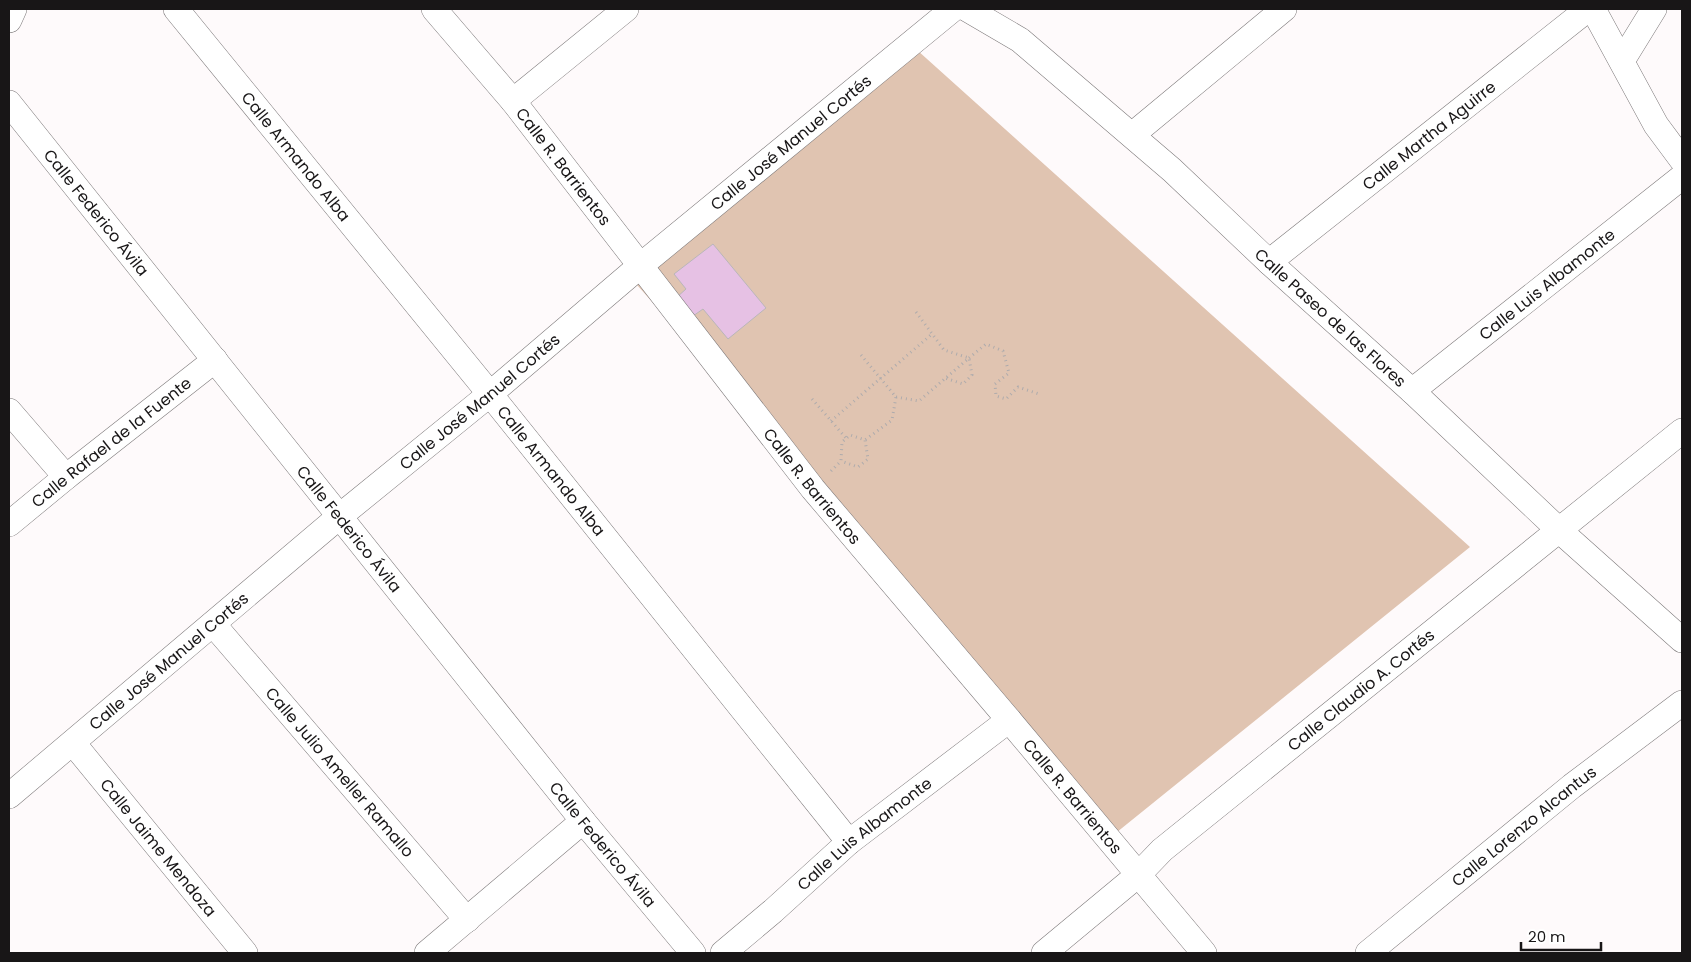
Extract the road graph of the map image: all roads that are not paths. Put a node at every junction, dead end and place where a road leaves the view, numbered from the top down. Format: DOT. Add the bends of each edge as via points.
graph roads {
  1 [pos="14,9"];
  2 [pos="176,9"];
  3 [pos="434,9"];
  4 [pos="626,9"];
  5 [pos="953,9"];
  6 [pos="967,9"];
  7 [pos="1284,9"];
  8 [pos="1588,9"];
  9 [pos="1592,9"];
  10 [pos="1654,9"];
  11 [pos="9,20"];
  12 [pos="1622,61"];
  13 [pos="513,101"];
  14 [pos="9,103"];
  15 [pos="1132,135"];
  16 [pos="1682,160"];
  17 [pos="1682,177"];
  18 [pos="1268,262"];
  19 [pos="640,266"];
  20 [pos="215,360"];
  21 [pos="1412,390"];
  22 [pos="490,394"];
  23 [pos="9,411"];
  24 [pos="1682,430"];
  25 [pos="66,477"];
  26 [pos="340,516"];
  27 [pos="9,524"];
  28 [pos="1560,531"];
  29 [pos="213,624"];
  30 [pos="1682,640"];
  31 [pos="1682,703"];
  32 [pos="1009,720"];
  33 [pos="73,743"];
  34 [pos="9,796"];
  35 [pos="583,821"];
  36 [pos="849,842"];
  37 [pos="1138,875"];
  38 [pos="467,920"];
  39 [pos="245,953"];
  40 [pos="427,953"];
  41 [pos="693,953"];
  42 [pos="723,953"];
  43 [pos="1044,953"];
  44 [pos="1204,953"];
  45 [pos="1368,953"];
  1 -- 11 [label="street"];
  2 -- 22 [label="street, Calle Armando Alba"];
  3 -- 13 [label="street, Calle R. Barrientos"];
  4 -- 13 [label="street"];
  5 -- 19 [label="street, Calle José Manuel Cortés"];
  6 -- 15 [label="street, Calle Paseo de las Flores" via="1020,40"];
  7 -- 15 [label="street"];
  8 -- 18 [label="street, Calle Martha Aguirre"];
  9 -- 12 [label="street"];
  10 -- 12 [label="street"];
  12 -- 16 [label="street" via="1656,124"];
  13 -- 19 [label="street, Calle R. Barrientos"];
  14 -- 20 [label="street, Calle Federico Ávila"];
  15 -- 18 [label="street, Calle Paseo de las Flores"];
  17 -- 21 [label="street, Calle Luis Albamonte"];
  18 -- 21 [label="street, Calle Paseo de las Flores"];
  19 -- 22 [label="street, Calle José Manuel Cortés"];
  19 -- 32 [label="street, Calle R. Barrientos" via="813,489"];
  20 -- 25 [label="street, Calle Rafael de la Fuente"];
  20 -- 26 [label="street, Calle Federico Ávila"];
  21 -- 28 [label="street, Calle Paseo de las Flores"];
  22 -- 26 [label="street, Calle José Manuel Cortés"];
  22 -- 36 [label="street, Calle Armando Alba"];
  23 -- 25 [label="street"];
  24 -- 28 [label="street, Calle Claudio A. Cortés"];
  25 -- 27 [label="street, Calle Rafael de la Fuente"];
  26 -- 29 [label="street, Calle José Manuel Cortés"];
  26 -- 35 [label="street, Calle Federico Ávila"];
  28 -- 30 [label="street, Calle Paseo de las Flores"];
  28 -- 37 [label="street, Calle Claudio A. Cortés" via="1162,850"];
  29 -- 33 [label="street, Calle José Manuel Cortés"];
  29 -- 38 [label="street, Calle Julio Ameller Ramallo"];
  31 -- 45 [label="street, Calle Lorenzo Alcantus" via="1572,786"];
  32 -- 36 [label="street, Calle Luis Albamonte"];
  32 -- 37 [label="street, Calle R. Barrientos"];
  33 -- 34 [label="street, Calle José Manuel Cortés"];
  33 -- 39 [label="street, Calle Jaime Mendoza"];
  35 -- 38 [label="street"];
  35 -- 41 [label="street, Calle Federico Ávila"];
  36 -- 42 [label="street, Calle Luis Albamonte"];
  37 -- 43 [label="street, Calle Claudio A. Cortés"];
  37 -- 44 [label="street, Calle R. Barrientos"];
  38 -- 40 [label="street"];
}
